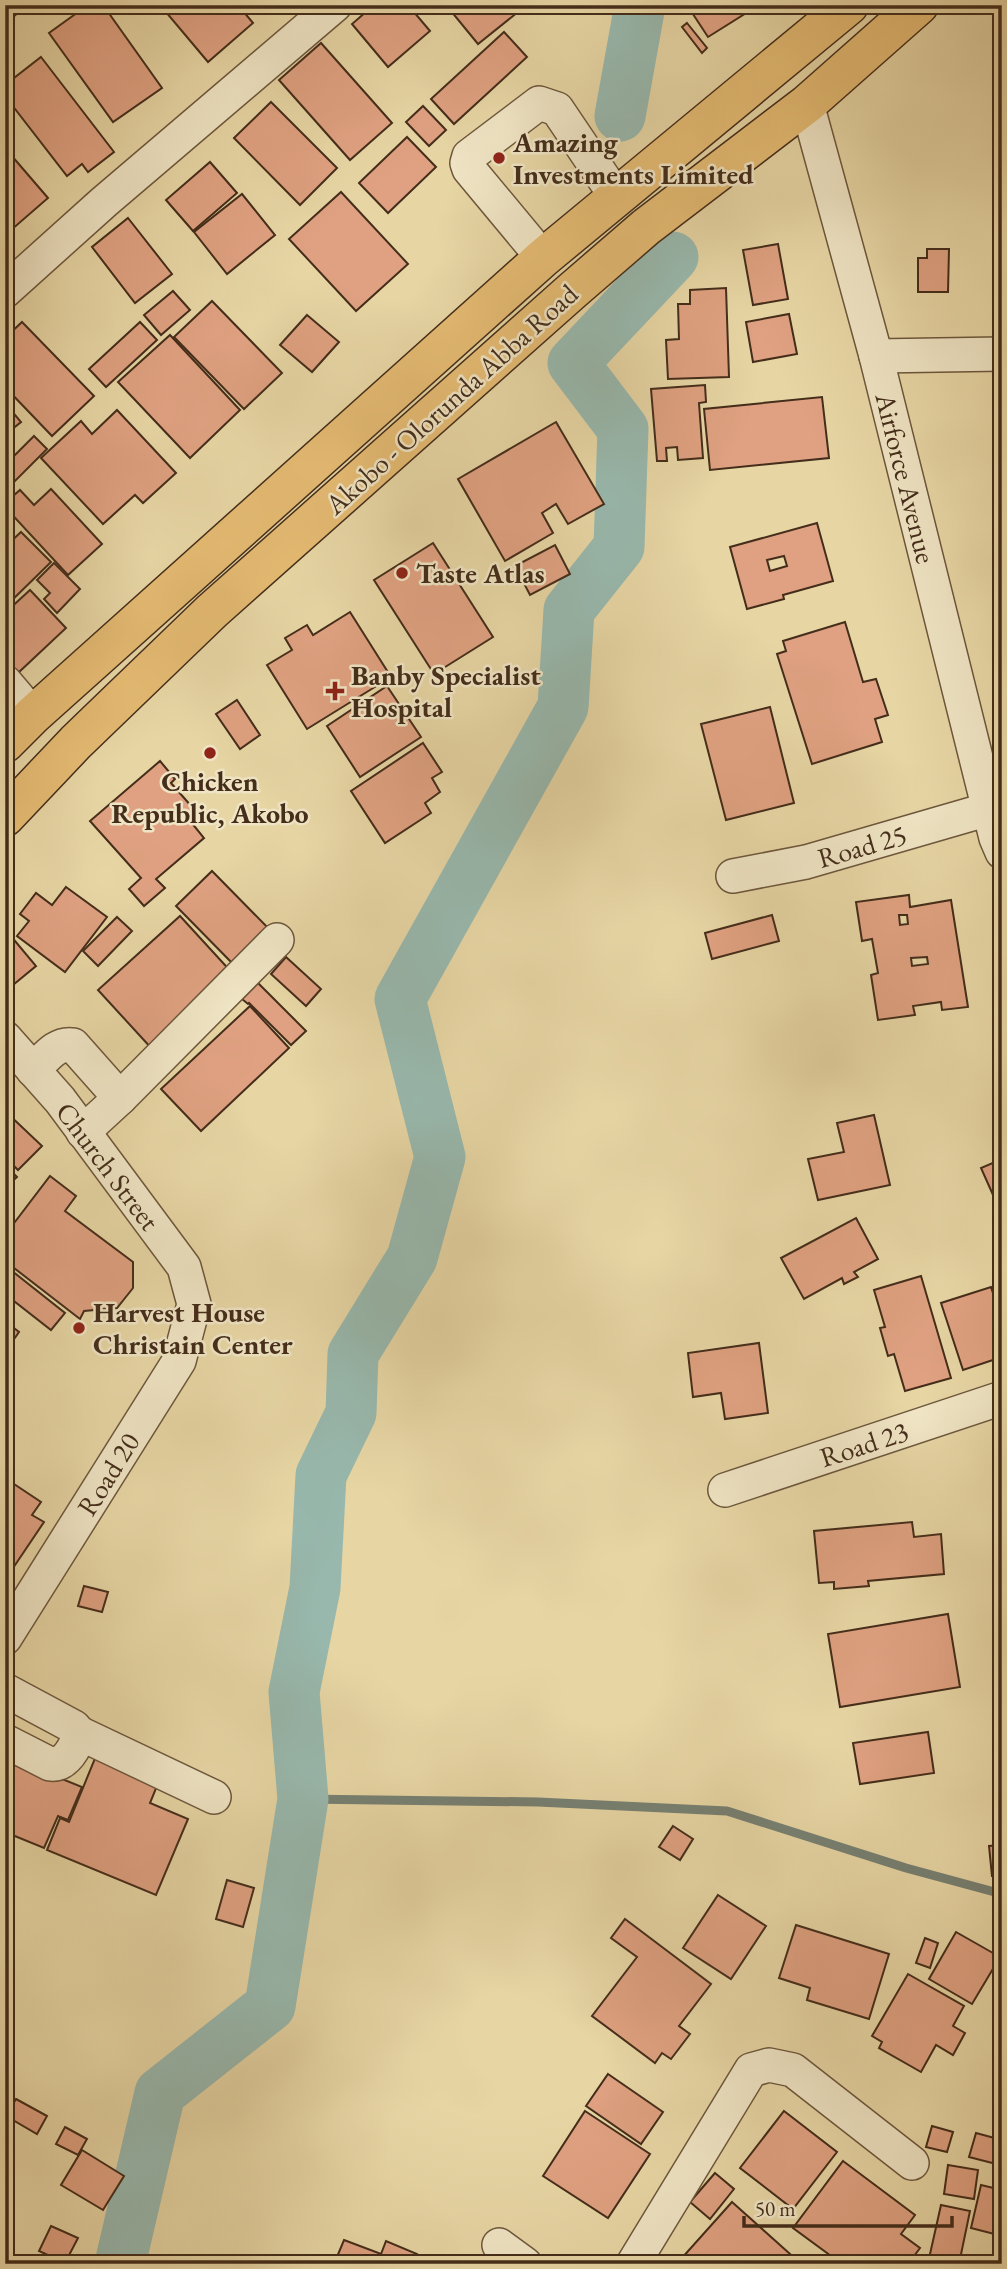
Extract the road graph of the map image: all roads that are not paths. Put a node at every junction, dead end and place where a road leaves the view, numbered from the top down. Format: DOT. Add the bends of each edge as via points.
graph roads {
  1 [pos="335,5"];
  2 [pos="849,5"];
  3 [pos="919,5"];
  4 [pos="807,104"];
  5 [pos="622,194"];
  6 [pos="543,258"];
  7 [pos="5,291"];
  8 [pos="1002,354"];
  9 [pos="876,356"];
  10 [pos="5,682"];
  11 [pos="33,715"];
  12 [pos="5,743"];
  13 [pos="5,817"];
  14 [pos="997,834"];
  15 [pos="733,876"];
  16 [pos="277,940"];
  17 [pos="5,1038"];
  18 [pos="33,1070"];
  19 [pos="120,1098"];
  20 [pos="83,1132"];
  21 [pos="194,1304"];
  22 [pos="1002,1398"];
  23 [pos="725,1490"];
  24 [pos="5,1638"];
  25 [pos="5,1690"];
  26 [pos="79,1733"];
  27 [pos="5,1741"];
  28 [pos="214,1797"];
  29 [pos="912,2163"];
  30 [pos="634,2264"];
  1 -- 7 [label="street"];
  2 -- 5 [label="main road, Akobo - Olorunda Abba Road"];
  3 -- 4 [label="main road, Akobo - Olorunda Abba Road"];
  4 -- 9 [label="street, Airforce Avenue"];
  4 -- 13 [label="main road, Akobo - Olorunda Abba Road" via="646,227 212,611"];
  5 -- 6 [label="main road, Akobo - Olorunda Abba Road"];
  5 -- 6 [label="street" via="557,110 539,103 469,156 469,169"];
  6 -- 11 [label="main road, Akobo - Olorunda Abba Road"];
  8 -- 9 [label="street"];
  9 -- 14 [label="street, Airforce Avenue"];
  10 -- 11 [label="street"];
  11 -- 12 [label="main road, Akobo - Olorunda Abba Road"];
  14 -- 15 [label="street, Road 25"];
  16 -- 19 [label="street"];
  17 -- 18 [label="street, Church Street"];
  18 -- 19 [label="street" via="59,1046 74,1045"];
  18 -- 20 [label="street, Church Street"];
  19 -- 20 [label="street"];
  20 -- 21 [label="street, Church Street" via="184,1267"];
  21 -- 24 [label="street, Road 20" via="179,1361"];
  22 -- 23 [label="street, Road 23"];
  25 -- 26 [label="street"];
  26 -- 27 [label="street" via="58,1765"];
  26 -- 28 [label="street"];
  29 -- 30 [label="street" via="793,2070 769,2065 751,2070"];
}
